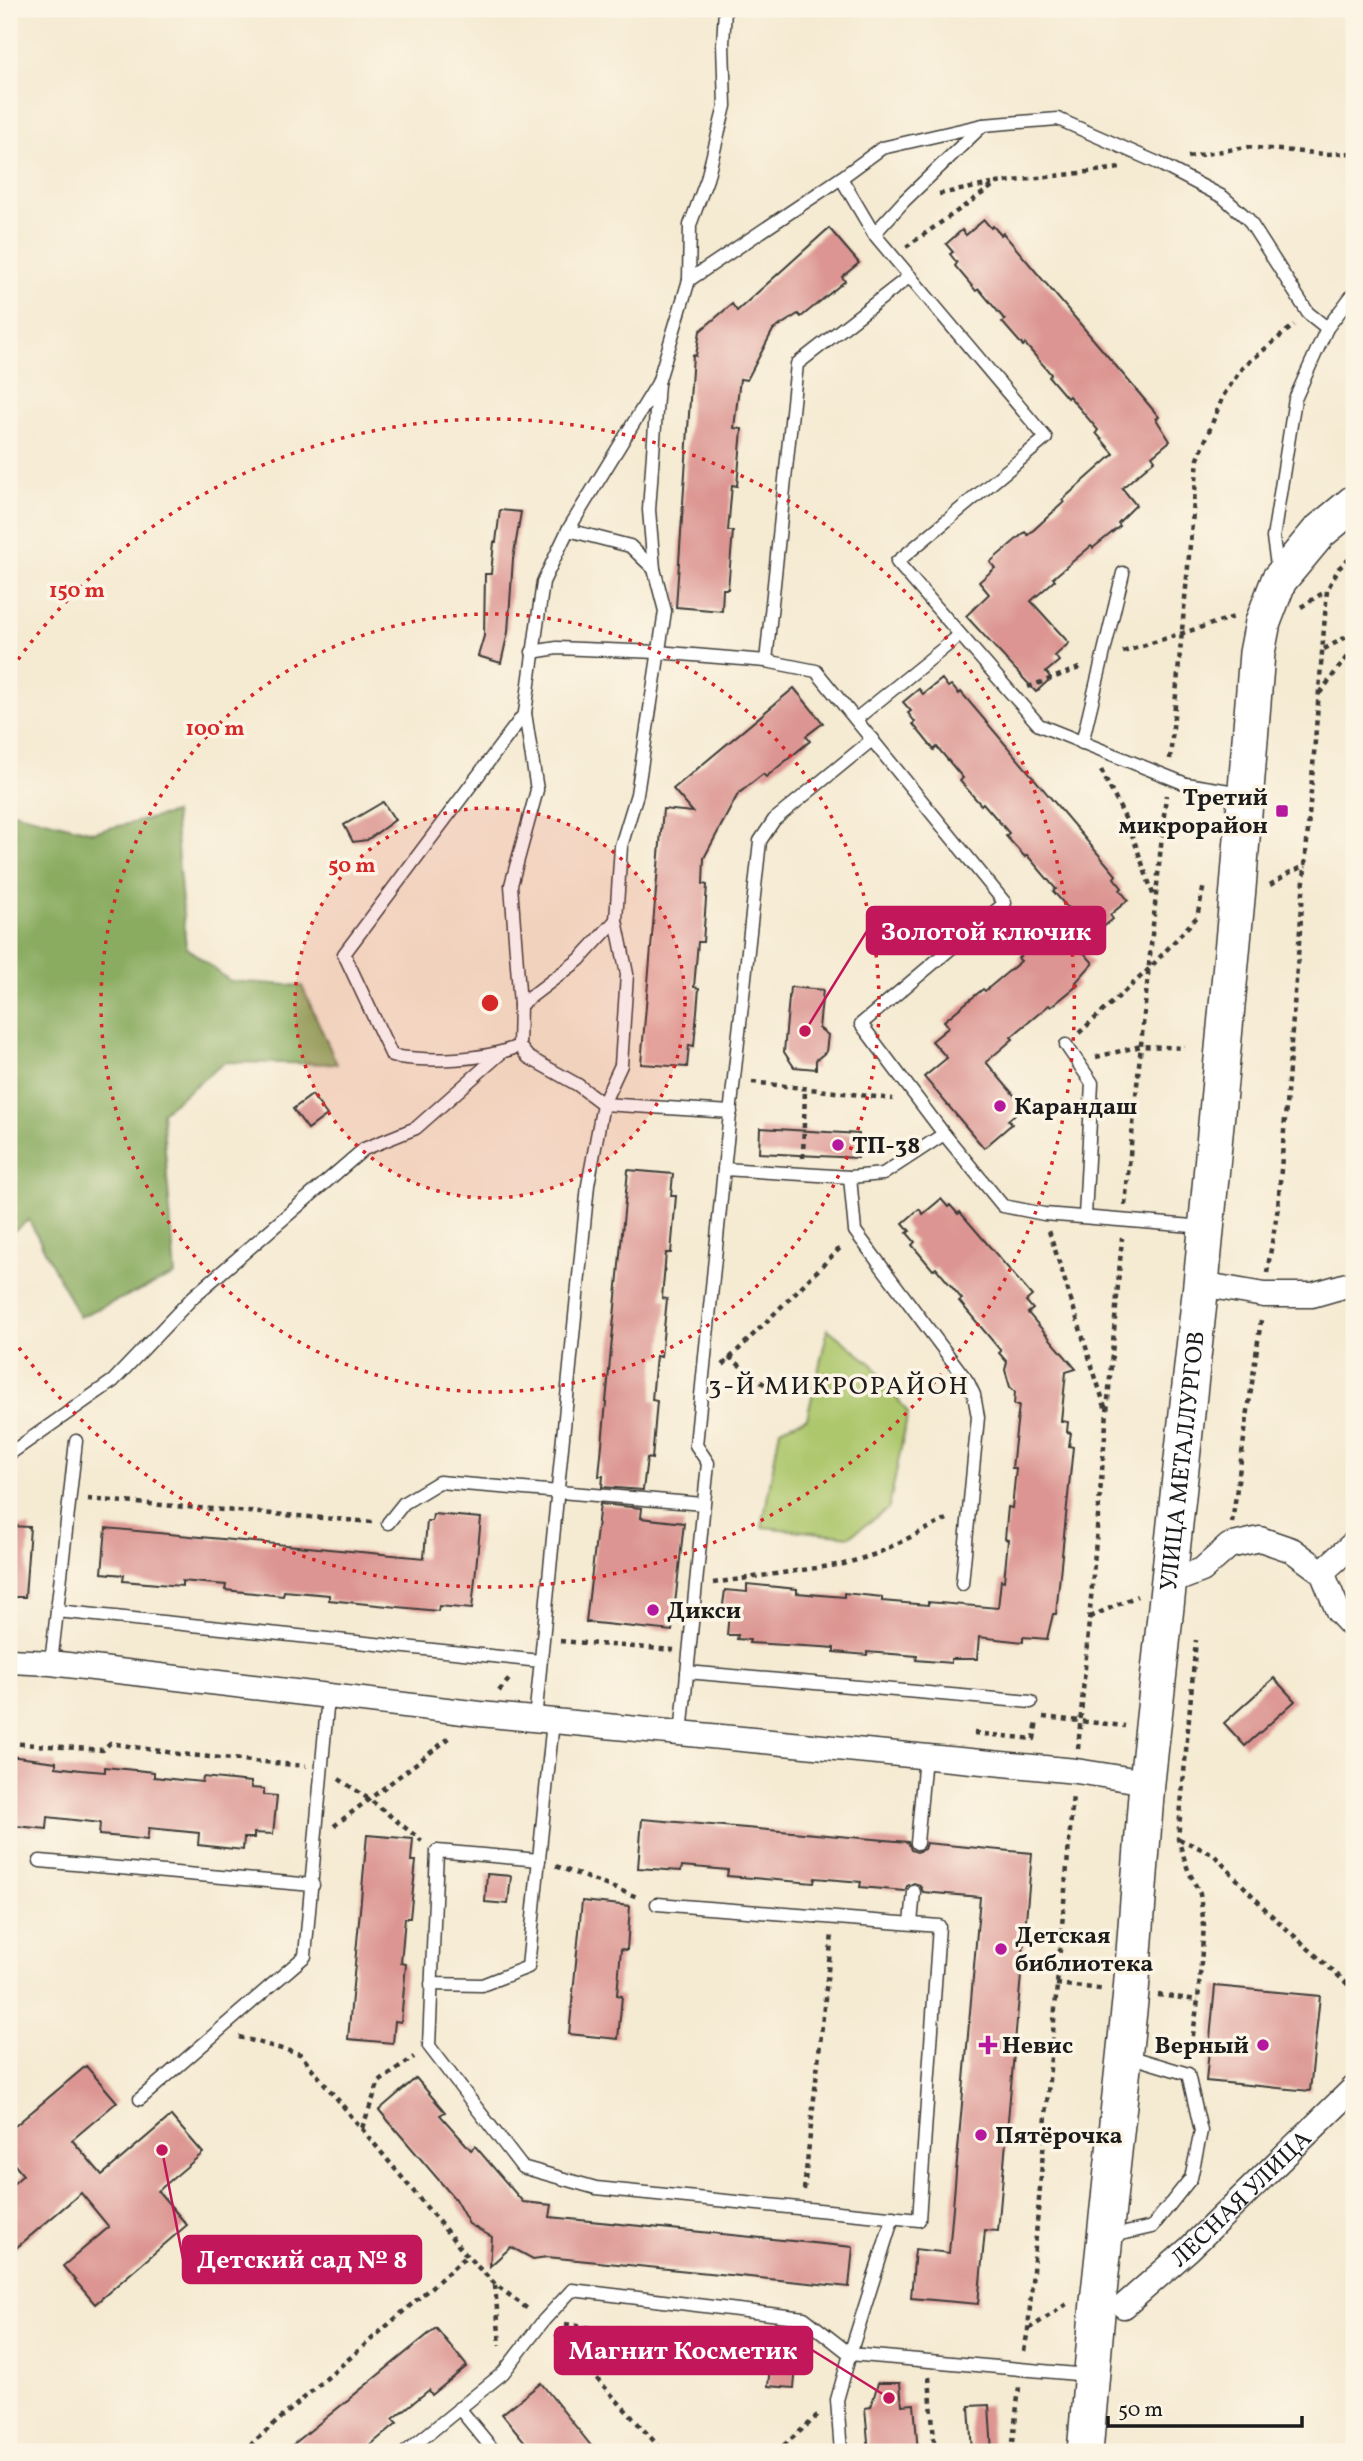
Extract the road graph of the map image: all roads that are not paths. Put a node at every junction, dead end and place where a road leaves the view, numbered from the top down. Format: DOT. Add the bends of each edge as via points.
graph roads {
  1 [pos="725,9"];
  2 [pos="983,125"];
  3 [pos="841,178"];
  4 [pos="874,234"];
  5 [pos="910,276"];
  6 [pos="689,280"];
  7 [pos="1354,293"];
  8 [pos="1327,328"];
  9 [pos="658,383"];
  10 [pos="1354,503"];
  11 [pos="568,530"];
  12 [pos="654,569"];
  13 [pos="1123,573"];
  14 [pos="1279,580"];
  15 [pos="960,635"];
  16 [pos="532,652"];
  17 [pos="657,652"];
  18 [pos="766,661"];
  19 [pos="525,713"];
  20 [pos="856,719"];
  21 [pos="873,739"];
  22 [pos="1082,743"];
  23 [pos="1246,793"];
  24 [pos="617,920"];
  25 [pos="520,1005"];
  26 [pos="1066,1045"];
  27 [pos="519,1046"];
  28 [pos="500,1053"];
  29 [pos="603,1104"];
  30 [pos="731,1112"];
  31 [pos="944,1134"];
  32 [pos="724,1169"];
  33 [pos="850,1177"];
  34 [pos="1085,1216"];
  35 [pos="1206,1227"];
  36 [pos="1354,1283"];
  37 [pos="1200,1284"];
  38 [pos="76,1441"];
  39 [pos="9,1452"];
  40 [pos="556,1491"];
  41 [pos="703,1504"];
  42 [pos="388,1523"];
  43 [pos="1354,1543"];
  44 [pos="1322,1572"];
  45 [pos="1168,1583"];
  46 [pos="961,1584"];
  47 [pos="57,1611"];
  48 [pos="1354,1628"];
  49 [pos="9,1661"];
  50 [pos="540,1661"];
  51 [pos="51,1662"];
  52 [pos="687,1672"];
  53 [pos="328,1696"];
  54 [pos="1031,1702"];
  55 [pos="544,1721"];
  56 [pos="681,1734"];
  57 [pos="925,1757"];
  58 [pos="1147,1782"];
  59 [pos="918,1843"];
  60 [pos="539,1860"];
  61 [pos="40,1861"];
  62 [pos="313,1885"];
  63 [pos="914,1892"];
  64 [pos="657,1904"];
  65 [pos="911,1923"];
  66 [pos="431,1984"];
  67 [pos="1124,2055"];
  68 [pos="1354,2088"];
  69 [pos="140,2099"];
  70 [pos="893,2217"];
  71 [pos="1105,2238"];
  72 [pos="1124,2306"];
  73 [pos="850,2354"];
  74 [pos="1092,2376"];
  75 [pos="459,2408"];
  76 [pos="406,2452"];
  77 [pos="495,2452"];
  78 [pos="841,2452"];
  79 [pos="1085,2452"];
  1 -- 6 [label="lane" via="725,106 690,225"];
  2 -- 3 [label="lane" via="882,148"];
  2 -- 4 [label="lane"];
  2 -- 8 [label="lane" via="1058,119 1223,197 1248,219 1308,313"];
  3 -- 4 [label="lane"];
  3 -- 6 [label="lane"];
  4 -- 5 [label="lane"];
  5 -- 15 [label="lane" via="1046,438 897,562"];
  5 -- 18 [label="lane" via="797,364"];
  6 -- 9 [label="lane"];
  7 -- 8 [label="lane"];
  8 -- 14 [label="lane" via="1295,399 1273,538"];
  9 -- 11 [label="lane"];
  9 -- 12 [label="lane" via="649,510"];
  10 -- 14 [label="street, УЛИЦА МЕТАЛЛУРГОВ" via="1319,532"];
  11 -- 12 [label="lane" via="630,546"];
  11 -- 16 [label="lane" via="543,582"];
  12 -- 17 [label="lane" via="665,611"];
  13 -- 22 [label="lane"];
  14 -- 23 [label="street, УЛИЦА МЕТАЛЛУРГОВ" via="1257,653"];
  15 -- 20 [label="lane"];
  15 -- 22 [label="lane" via="1039,725"];
  16 -- 17 [label="lane" via="557,648"];
  16 -- 19 [label="lane"];
  17 -- 18 [label="lane"];
  17 -- 24 [label="lane" via="637,794 621,846"];
  18 -- 20 [label="lane" via="816,671"];
  19 -- 25 [label="lane" via="537,790 511,885"];
  19 -- 28 [label="lane" via="344,954 391,1056 419,1060"];
  20 -- 21 [label="lane"];
  21 -- 30 [label="lane" via="774,820 760,841"];
  21 -- 31 [label="lane" via="1005,903 861,1024"];
  22 -- 23 [label="lane" via="1186,783"];
  23 -- 35 [label="street, УЛИЦА МЕТАЛЛУРГОВ"];
  24 -- 25 [label="lane" via="579,960"];
  24 -- 29 [label="lane" via="627,974 621,1065"];
  25 -- 27 [label="lane"];
  26 -- 34 [label="lane" via="1092,1083"];
  27 -- 28 [label="lane"];
  27 -- 29 [label="lane" via="528,1057"];
  28 -- 39 [label="lane" via="416,1128 364,1149 194,1296 113,1381"];
  29 -- 30 [label="lane"];
  29 -- 40 [label="lane" via="587,1185"];
  30 -- 32 [label="lane"];
  31 -- 33 [label="lane" via="883,1174"];
  31 -- 34 [label="lane" via="1003,1206"];
  32 -- 33 [label="lane"];
  32 -- 41 [label="lane" via="696,1445 708,1463"];
  33 -- 46 [label="lane" via="855,1231 974,1395 978,1417"];
  34 -- 35 [label="lane"];
  35 -- 37 [label="street, УЛИЦА МЕТАЛЛУРГОВ"];
  36 -- 37 [label="street" via="1312,1295 1264,1294"];
  37 -- 45 [label="street, УЛИЦА МЕТАЛЛУРГОВ"];
  38 -- 47 [label="lane"];
  40 -- 41 [label="lane"];
  40 -- 42 [label="lane" via="439,1482 404,1503"];
  40 -- 50 [label="lane"];
  41 -- 52 [label="lane"];
  43 -- 44 [label="street"];
  44 -- 45 [label="street" via="1292,1550 1260,1539 1229,1546 1202,1570"];
  44 -- 48 [label="street" via="1338,1611"];
  45 -- 58 [label="street, УЛИЦА МЕТАЛЛУРГОВ"];
  47 -- 50 [label="lane"];
  47 -- 51 [label="lane"];
  49 -- 51 [label="street"];
  50 -- 55 [label="lane"];
  51 -- 53 [label="street"];
  52 -- 54 [label="lane"];
  52 -- 56 [label="lane"];
  53 -- 55 [label="street"];
  53 -- 62 [label="lane"];
  55 -- 56 [label="street"];
  55 -- 60 [label="lane"];
  56 -- 57 [label="street"];
  57 -- 58 [label="street"];
  57 -- 59 [label="lane"];
  58 -- 67 [label="street, УЛИЦА МЕТАЛЛУРГОВ"];
  60 -- 66 [label="lane" via="528,1967 482,1985"];
  60 -- 66 [label="lane" via="437,1851"];
  61 -- 62 [label="lane"];
  62 -- 69 [label="lane" via="305,1956"];
  63 -- 65 [label="lane"];
  64 -- 65 [label="lane"];
  65 -- 70 [label="lane" via="939,1926 919,2220"];
  66 -- 70 [label="lane" via="429,2046 522,2167 596,2188"];
  67 -- 71 [label="street, УЛИЦА МЕТАЛЛУРГОВ"];
  67 -- 71 [label="lane" via="1188,2074 1201,2131 1191,2178 1152,2227"];
  68 -- 72 [label="street, ЛЕСНАЯ УЛИЦА"];
  70 -- 73 [label="lane"];
  71 -- 74 [label="street, УЛИЦА МЕТАЛЛУРГОВ"];
  73 -- 74 [label="lane"];
  73 -- 75 [label="lane" via="804,2319 572,2290 503,2373"];
  73 -- 78 [label="lane" via="837,2400"];
  74 -- 79 [label="street, УЛИЦА МЕТАЛЛУРГОВ"];
  75 -- 76 [label="lane"];
  75 -- 77 [label="lane"];
}
